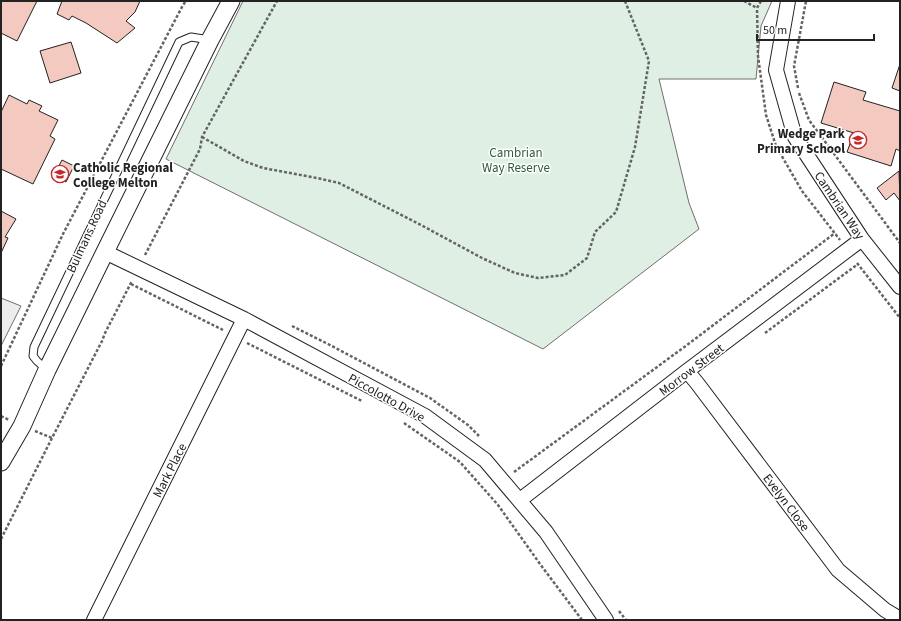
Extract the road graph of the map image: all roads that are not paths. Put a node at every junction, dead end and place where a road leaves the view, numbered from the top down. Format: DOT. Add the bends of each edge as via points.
graph roads {
  1 [pos="231,1"];
  2 [pos="788,1"];
  3 [pos="210,40"];
  4 [pos="862,239"];
  5 [pos="105,252"];
  6 [pos="900,287"];
  7 [pos="244,319"];
  8 [pos="47,370"];
  9 [pos="686,372"];
  10 [pos="1,462"];
  11 [pos="520,500"];
  12 [pos="900,619"];
  13 [pos="94,620"];
  14 [pos="606,620"];
  1 -- 3 [label="street, Bulmans Road"];
  2 -- 4 [label="street, Cambrian Way" via="776,70 795,137"];
  3 -- 5 [label="street, Bulmans Road"];
  3 -- 8 [label="lane, Bulmans Road" via="190,37 179,42 34,347 33,356"];
  4 -- 6 [label="street, Cambrian Way"];
  4 -- 9 [label="street, Morrow Street"];
  5 -- 7 [label="street, Piccolotto Drive"];
  5 -- 8 [label="street, Bulmans Road"];
  7 -- 11 [label="street, Piccolotto Drive" via="425,416 485,460"];
  7 -- 13 [label="street, Mark Place"];
  8 -- 10 [label="street, Bulmans Road" via="22,426"];
  9 -- 11 [label="street, Morrow Street"];
  9 -- 12 [label="street, Evelyn Close" via="697,382 838,570"];
  11 -- 14 [label="street, Piccolotto Drive" via="546,532"];
}
